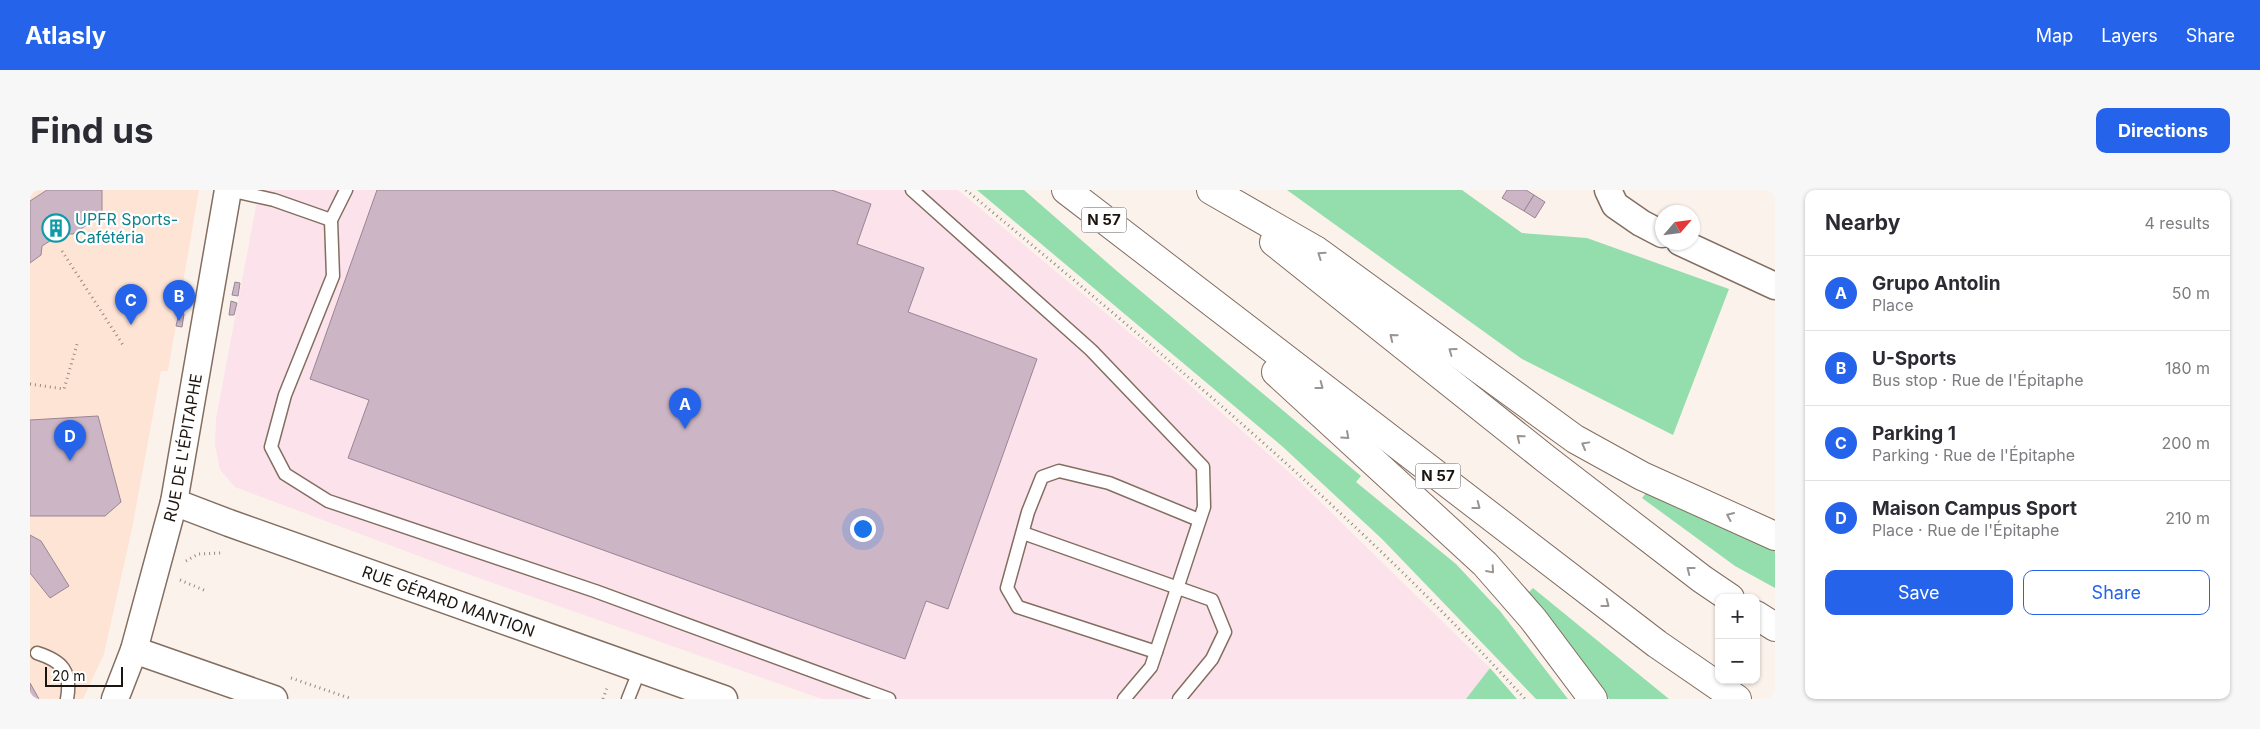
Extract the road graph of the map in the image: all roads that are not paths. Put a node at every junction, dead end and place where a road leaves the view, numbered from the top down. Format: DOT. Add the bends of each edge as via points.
graph roads {
  1 [pos="228,190"];
  2 [pos="346,190"];
  3 [pos="912,190"];
  4 [pos="1066,190"];
  5 [pos="1210,190"];
  6 [pos="1608,190"];
  7 [pos="331,220"];
  8 [pos="1655,230"];
  9 [pos="1142,250"];
  10 [pos="1697,250"];
  11 [pos="1775,286"];
  12 [pos="174,502"];
  13 [pos="1199,520"];
  14 [pos="1023,533"];
  15 [pos="1775,536"];
  16 [pos="1177,587"];
  17 [pos="1724,594"];
  18 [pos="1760,618"];
  19 [pos="1775,627"];
  20 [pos="134,650"];
  21 [pos="1156,652"];
  22 [pos="37,653"];
  23 [pos="640,669"];
  24 [pos="67,699"];
  25 [pos="114,699"];
  26 [pos="274,699"];
  27 [pos="628,699"];
  28 [pos="724,699"];
  29 [pos="889,699"];
  30 [pos="1124,699"];
  31 [pos="1179,699"];
  32 [pos="1593,699"];
  33 [pos="1737,699"];
  1 -- 7 [label="lane" via="274,200"];
  1 -- 12 [label="street, RUE DE L'ÉPITAPHE"];
  2 -- 7 [label="lane"];
  3 -- 13 [label="lane" via="1091,350 1203,467 1204,507"];
  4 -- 9 [label="highway, N 57"];
  15 -- 5 [label="highway, one-way" via="1642,476 1576,439 1317,251"];
  17 -- 5 [label="highway, one-way" via="1546,459"];
  6 -- 8 [label="street" via="1615,205"];
  7 -- 29 [label="lane" via="333,276 285,395 271,447 285,474 328,502 595,591"];
  9 -- 32 [label="highway, one-way" via="1485,564 1533,619"];
  9 -- 33 [label="highway, N 57, one-way" via="1657,644"];
  10 -- 11 [label="street"];
  12 -- 20 [label="street, RUE DE L'ÉPITAPHE"];
  12 -- 23 [label="street, RUE GÉRARD MANTION"];
  13 -- 14 [label="lane" via="1109,483 1058,471 1042,477"];
  13 -- 16 [label="lane"];
  14 -- 16 [label="lane"];
  14 -- 21 [label="lane" via="1007,588 1018,606"];
  16 -- 21 [label="lane"];
  16 -- 31 [label="lane" via="1212,600 1225,632 1212,659"];
  18 -- 19 [label="highway"];
  20 -- 25 [label="street, RUE DE L'ÉPITAPHE"];
  20 -- 26 [label="street"];
  21 -- 30 [label="lane" via="1151,667"];
  22 -- 24 [label="lane" via="56,659 66,673"];
  23 -- 27 [label="lane"];
  23 -- 28 [label="street, RUE GÉRARD MANTION"];
}
